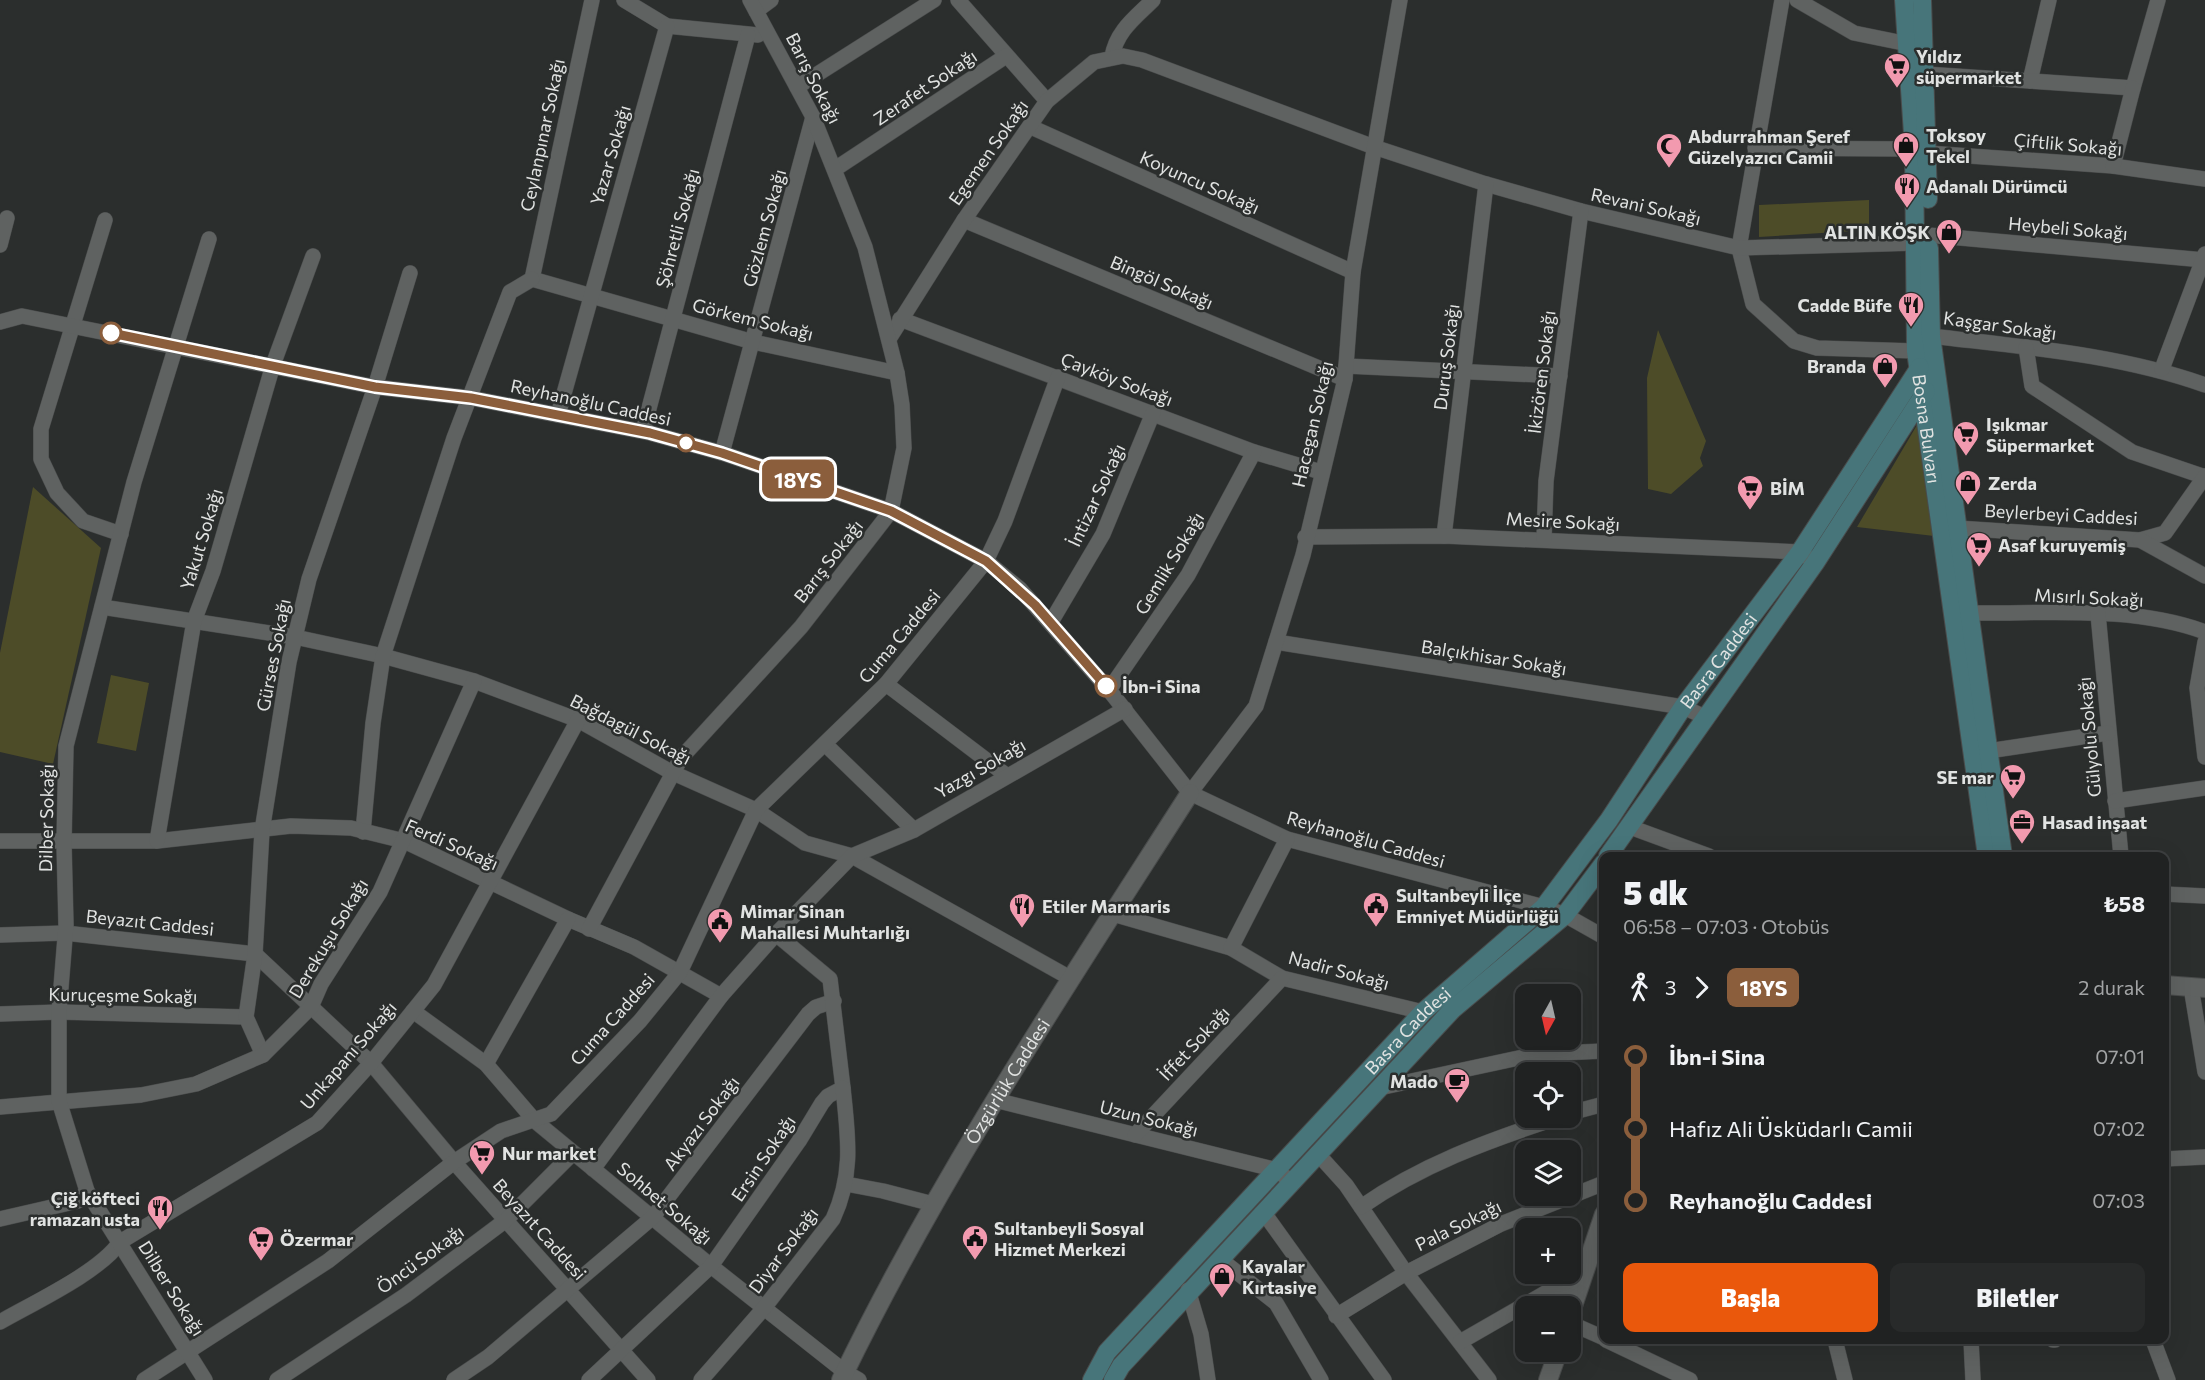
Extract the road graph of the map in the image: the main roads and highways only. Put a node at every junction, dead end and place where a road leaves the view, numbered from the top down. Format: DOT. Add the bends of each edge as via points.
graph roads {
  1 [pos="1905,0"];
  2 [pos="1922,0"];
  3 [pos="1921,151"];
  4 [pos="1923,239"];
  5 [pos="1918,359"];
  6 [pos="1937,375"];
  7 [pos="1924,394"];
  8 [pos="1807,557"];
  9 [pos="1611,852"];
  10 [pos="1986,852"];
  11 [pos="2002,852"];
  12 [pos="1599,870"];
  13 [pos="1284,1175"];
  14 [pos="1092,1380"];
  15 [pos="1113,1380"];
  1 -- 3 [label="main road, Bosna Bulvarı"];
  2 -- 3 [label="main road, Bosna Bulvarı" via="1925,74"];
  3 -- 4 [label="main road, Bosna Bulvarı"];
  4 -- 5 [label="main road, Bosna Bulvarı"];
  4 -- 6 [label="main road, Bosna Bulvarı"];
  5 -- 6 [label="main road"];
  5 -- 7 [label="main road, Bosna Bulvarı"];
  5 -- 8 [label="main road, Basra Caddesi"];
  6 -- 7 [label="main road, Basra Caddesi"];
  6 -- 11 [label="main road, Bosna Bulvarı"];
  7 -- 8 [label="main road, Basra Caddesi"];
  7 -- 10 [label="main road, Bosna Bulvarı"];
  8 -- 9 [label="main road, Basra Caddesi" via="1705,717"];
  8 -- 13 [label="main road, Basra Caddesi" via="1683,707 1609,820 1544,907 1423,1012 1308,1133"];
  12 -- 13 [label="main road, Basra Caddesi" via="1565,915 1453,1009 1317,1153"];
  13 -- 14 [label="main road, Basra Caddesi" via="1107,1352"];
  13 -- 15 [label="main road, Basra Caddesi" via="1264,1213 1188,1290 1120,1366"];
}
